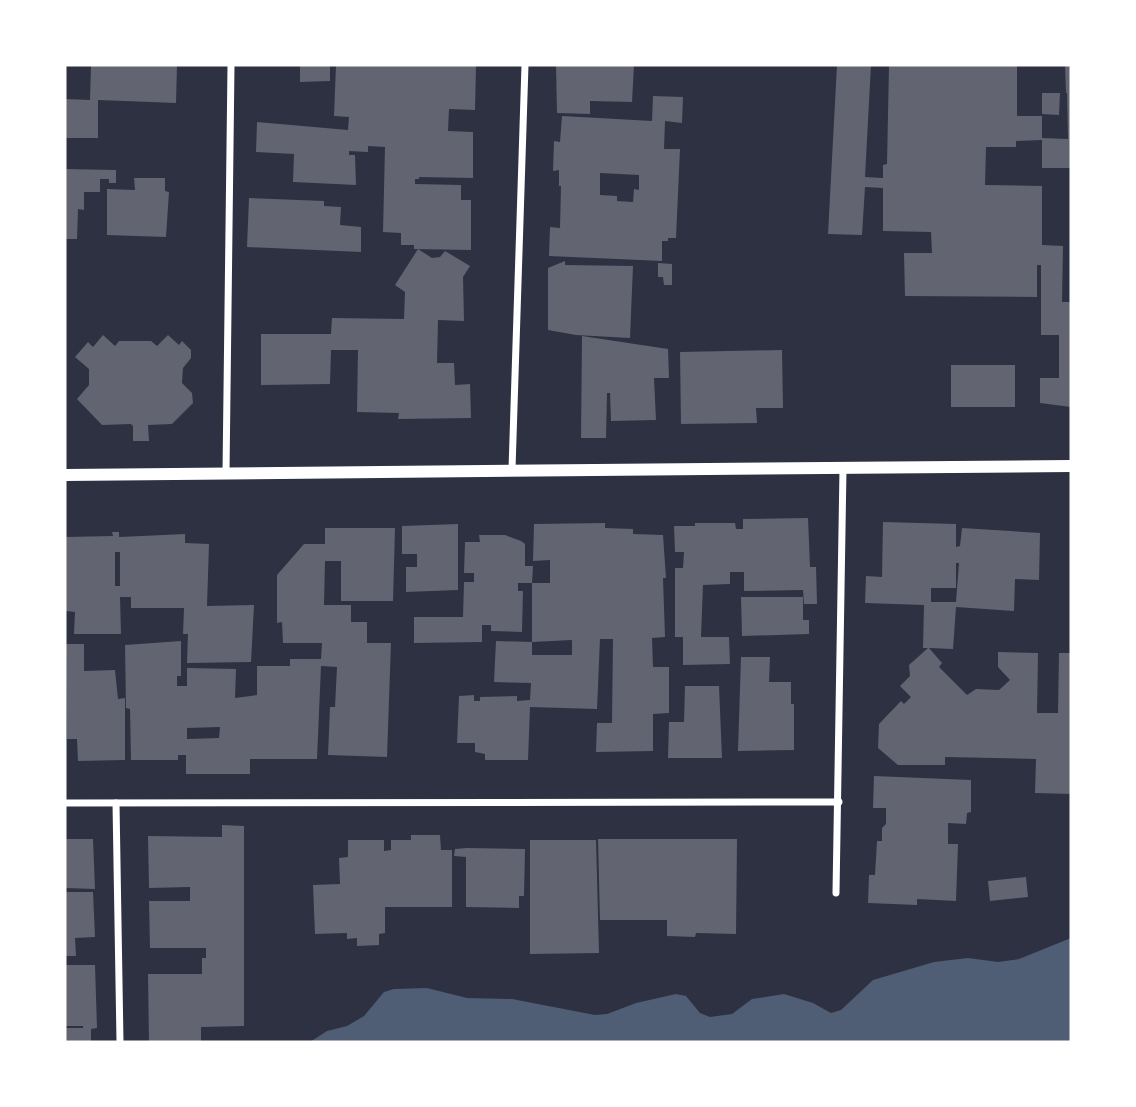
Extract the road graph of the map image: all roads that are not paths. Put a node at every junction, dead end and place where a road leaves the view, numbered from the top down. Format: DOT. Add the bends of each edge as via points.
graph roads {
  1 [pos="231,65"];
  2 [pos="525,65"];
  3 [pos="1071,466"];
  4 [pos="512,469"];
  5 [pos="843,469"];
  6 [pos="226,473"];
  7 [pos="65,475"];
  8 [pos="839,802"];
  9 [pos="65,803"];
  10 [pos="116,803"];
  11 [pos="836,893"];
  12 [pos="120,1042"];
  1 -- 6 [label="street"];
  2 -- 4 [label="street"];
  3 -- 5 [label="street"];
  4 -- 5 [label="street"];
  4 -- 6 [label="street"];
  5 -- 8 [label="street"];
  6 -- 7 [label="street"];
  8 -- 10 [label="street"];
  8 -- 11 [label="street"];
  9 -- 10 [label="street"];
  10 -- 12 [label="street"];
}
